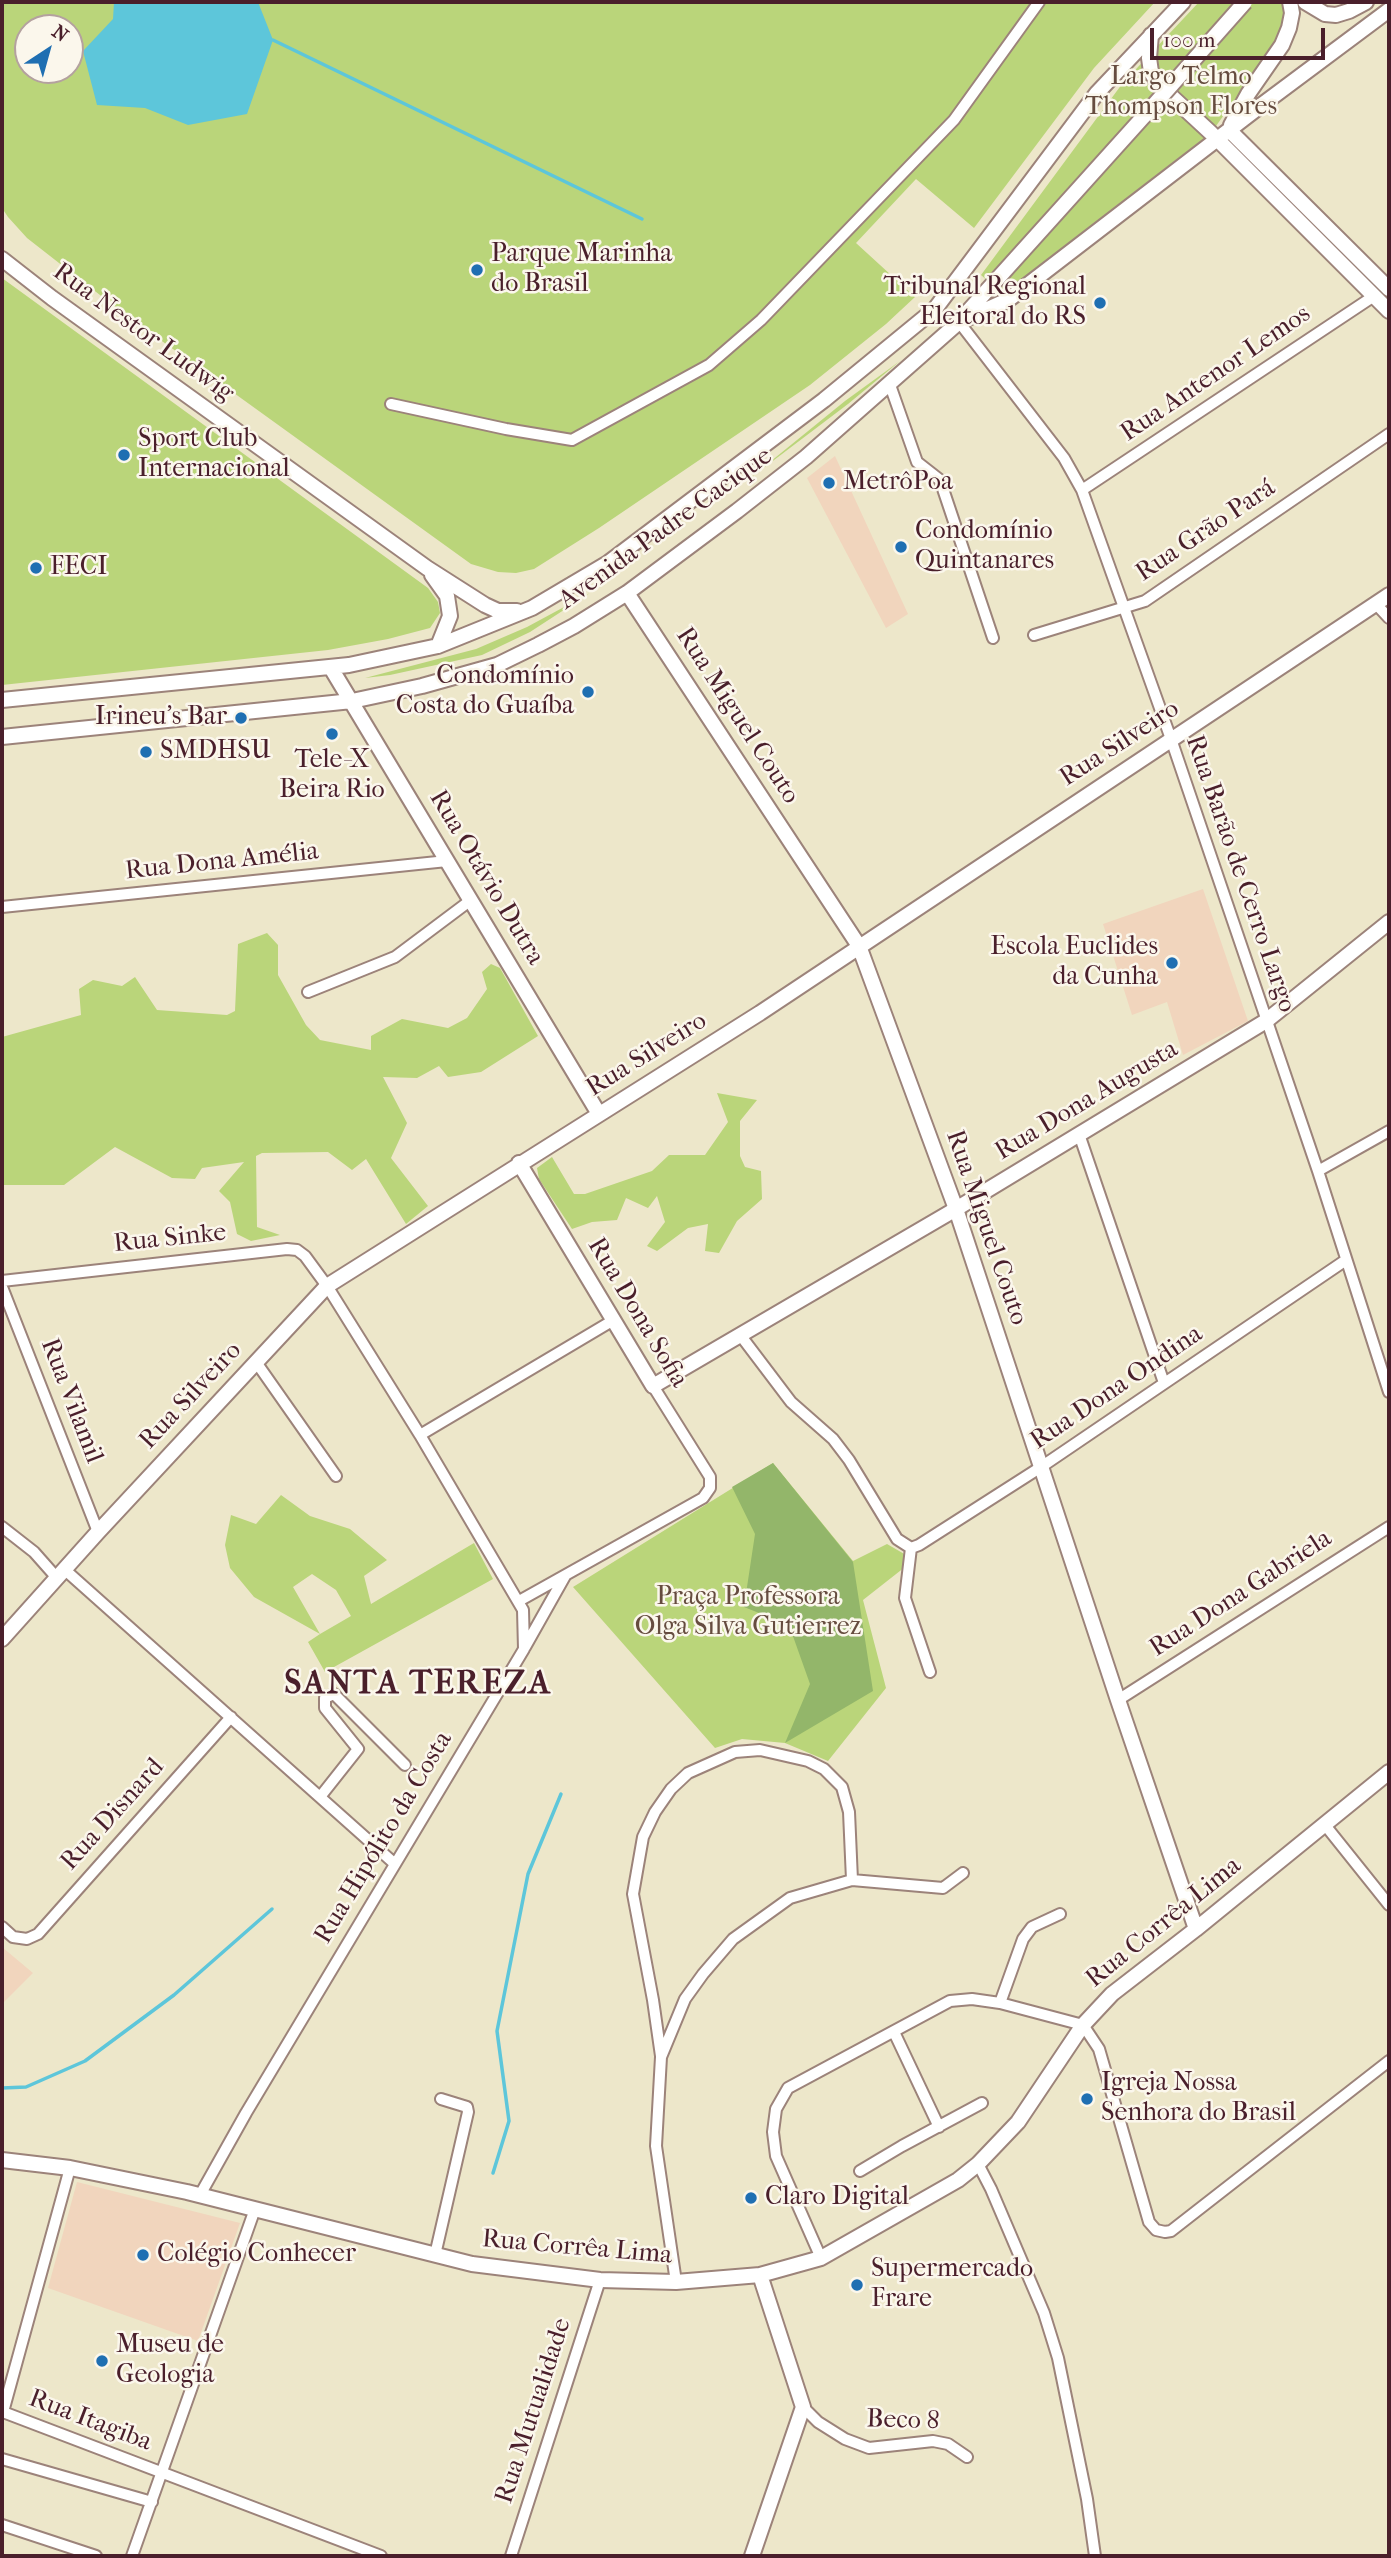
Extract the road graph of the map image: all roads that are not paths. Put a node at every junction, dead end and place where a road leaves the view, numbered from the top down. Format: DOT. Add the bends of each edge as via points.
graph roads {
  1 [pos="1039,2"];
  2 [pos="1183,2"];
  3 [pos="1245,2"];
  4 [pos="1290,2"];
  5 [pos="1305,2"];
  6 [pos="1366,2"];
  7 [pos="1389,10"];
  8 [pos="1151,35"];
  9 [pos="1229,130"];
  10 [pos="1217,139"];
  11 [pos="2,259"];
  12 [pos="1389,289"];
  13 [pos="1374,296"];
  14 [pos="1389,311"];
  15 [pos="959,323"];
  16 [pos="890,385"];
  17 [pos="391,404"];
  18 [pos="1389,434"];
  19 [pos="1082,490"];
  20 [pos="427,568"];
  21 [pos="627,593"];
  22 [pos="1389,595"];
  23 [pos="1376,604"];
  24 [pos="532,608"];
  25 [pos="1123,608"];
  26 [pos="1389,618"];
  27 [pos="1034,635"];
  28 [pos="993,638"];
  29 [pos="438,646"];
  30 [pos="331,668"];
  31 [pos="2,700"];
  32 [pos="352,701"];
  33 [pos="2,737"];
  34 [pos="1171,739"];
  35 [pos="447,861"];
  36 [pos="471,900"];
  37 [pos="2,907"];
  38 [pos="1389,922"];
  39 [pos="859,946"];
  40 [pos="308,992"];
  41 [pos="1266,1021"];
  42 [pos="599,1114"];
  43 [pos="1389,1131"];
  44 [pos="1079,1134"];
  45 [pos="519,1163"];
  46 [pos="1318,1171"];
  47 [pos="956,1209"];
  48 [pos="1346,1260"];
  49 [pos="2,1281"];
  50 [pos="327,1286"];
  51 [pos="2,1287"];
  52 [pos="611,1321"];
  53 [pos="741,1336"];
  54 [pos="256,1362"];
  55 [pos="1164,1383"];
  56 [pos="653,1387"];
  57 [pos="1389,1391"];
  58 [pos="420,1436"];
  59 [pos="1041,1467"];
  60 [pos="337,1476"];
  61 [pos="2,1527"];
  62 [pos="1389,1527"];
  63 [pos="98,1532"];
  64 [pos="911,1548"];
  65 [pos="61,1573"];
  66 [pos="565,1576"];
  67 [pos="519,1601"];
  68 [pos="2,1639"];
  69 [pos="524,1649"];
  70 [pos="930,1672"];
  71 [pos="1118,1700"];
  72 [pos="231,1717"];
  73 [pos="405,1765"];
  74 [pos="1389,1772"];
  75 [pos="320,1797"];
  76 [pos="1325,1825"];
  77 [pos="395,1864"];
  78 [pos="963,1873"];
  79 [pos="852,1880"];
  80 [pos="1389,1905"];
  81 [pos="1060,1914"];
  82 [pos="2,1927"];
  83 [pos="1196,1929"];
  84 [pos="1000,2003"];
  85 [pos="1083,2025"];
  86 [pos="894,2032"];
  87 [pos="661,2057"];
  88 [pos="1389,2061"];
  89 [pos="441,2099"];
  90 [pos="982,2104"];
  91 [pos="939,2127"];
  92 [pos="2,2160"];
  93 [pos="978,2164"];
  94 [pos="70,2168"];
  95 [pos="860,2171"];
  96 [pos="200,2195"];
  97 [pos="255,2209"];
  98 [pos="435,2255"];
  99 [pos="821,2258"];
  100 [pos="760,2275"];
  101 [pos="600,2280"];
  102 [pos="676,2282"];
  103 [pos="803,2407"];
  104 [pos="967,2457"];
  105 [pos="2,2459"];
  106 [pos="162,2473"];
  107 [pos="152,2502"];
  108 [pos="2,2525"];
  109 [pos="96,2556"];
  110 [pos="132,2556"];
  111 [pos="381,2556"];
  112 [pos="512,2556"];
  113 [pos="752,2556"];
  114 [pos="1096,2556"];
  1 -- 17 [label="street" via="946,128 761,320 709,365 572,440"];
  2 -- 8 [label="street, Avenida Padre Cacique"];
  3 -- 15 [label="street, bridge"];
  4 -- 9 [label="street" via="1292,13 1282,45"];
  5 -- 6 [label="street" via="1336,15"];
  7 -- 9 [label="street, Avenida Padre Cacique"];
  8 -- 10 [label="street" via="1149,58 1158,84"];
  8 -- 24 [label="street, Avenida Padre Cacique" via="1097,93 935,309 824,400 608,563"];
  9 -- 10 [label="street, Avenida Padre Cacique"];
  9 -- 12 [label="street"];
  10 -- 13 [label="street"];
  10 -- 15 [label="street, Avenida Padre Cacique" via="1008,300"];
  11 -- 20 [label="street, Rua Nestor Ludwig"];
  13 -- 14 [label="street"];
  13 -- 19 [label="street, Rua Antenor Lemos"];
  15 -- 16 [label="street, Avenida Padre Cacique"];
  15 -- 19 [label="street, Rua Barão de Cerro Largo" via="1064,458"];
  16 -- 21 [label="street, Avenida Padre Cacique" via="806,457"];
  16 -- 28 [label="street" via="917,462 940,480"];
  18 -- 25 [label="street, Rua Grão Pará" via="1145,601"];
  19 -- 25 [label="street, Rua Barão de Cerro Largo"];
  20 -- 24 [label="street, Rua Nestor Ludwig" via="498,611"];
  20 -- 29 [label="street, Rua Nestor Ludwig" via="447,596 450,616"];
  21 -- 32 [label="street, Avenida Padre Cacique" via="497,665"];
  21 -- 39 [label="street, Rua Miguel Couto"];
  22 -- 23 [label="street, Rua Silveiro"];
  23 -- 26 [label="street"];
  23 -- 34 [label="street, Rua Silveiro"];
  24 -- 29 [label="street, Avenida Padre Cacique"];
  25 -- 27 [label="street, Rua Grão Pará"];
  25 -- 34 [label="street, Rua Barão de Cerro Largo"];
  29 -- 30 [label="street, Avenida Padre Cacique"];
  30 -- 31 [label="street, Avenida Padre Cacique"];
  30 -- 32 [label="street, Rua Otávio Dutra"];
  32 -- 33 [label="street, Avenida Padre Cacique"];
  32 -- 35 [label="street, Rua Otávio Dutra"];
  34 -- 39 [label="street, Rua Silveiro"];
  34 -- 41 [label="street, Rua Barão de Cerro Largo"];
  35 -- 36 [label="street, Rua Otávio Dutra"];
  35 -- 37 [label="street, Rua Dona Amélia"];
  36 -- 40 [label="street" via="396,957"];
  36 -- 42 [label="street, Rua Otávio Dutra"];
  38 -- 41 [label="street, Rua Dona Augusta"];
  39 -- 42 [label="street, Rua Silveiro"];
  39 -- 47 [label="street, Rua Miguel Couto"];
  41 -- 44 [label="street, Rua Dona Augusta"];
  41 -- 46 [label="street, Rua Barão de Cerro Largo"];
  42 -- 45 [label="street, Rua Silveiro"];
  43 -- 46 [label="street"];
  44 -- 47 [label="street, Rua Dona Augusta"];
  44 -- 55 [label="street"];
  45 -- 50 [label="street, Rua Silveiro"];
  45 -- 52 [label="street, Rua Dona Sofia"];
  46 -- 48 [label="street, Rua Barão de Cerro Largo"];
  47 -- 53 [label="street, Rua Dona Augusta"];
  47 -- 59 [label="street, Rua Miguel Couto"];
  48 -- 55 [label="street, Rua Dona Ondina"];
  48 -- 57 [label="street, Rua Barão de Cerro Largo"];
  49 -- 50 [label="street, Rua Sinke" via="287,1249 305,1256"];
  50 -- 54 [label="street, Rua Silveiro"];
  50 -- 58 [label="street"];
  51 -- 63 [label="street, Rua Vilamil"];
  52 -- 56 [label="street, Rua Dona Sofia"];
  52 -- 58 [label="street"];
  53 -- 56 [label="street, Rua Dona Augusta"];
  53 -- 64 [label="street" via="791,1402 833,1439 897,1539"];
  54 -- 60 [label="street"];
  54 -- 63 [label="street, Rua Silveiro"];
  55 -- 59 [label="street, Rua Dona Ondina"];
  56 -- 66 [label="street, Rua Dona Sofia" via="710,1477 710,1488 703,1498"];
  58 -- 67 [label="street"];
  59 -- 64 [label="street, Rua Dona Ondina"];
  59 -- 71 [label="street, Rua Miguel Couto"];
  61 -- 65 [label="street"];
  62 -- 71 [label="street, Rua Dona Gabriela"];
  63 -- 65 [label="street, Rua Silveiro"];
  64 -- 70 [label="street" via="905,1598"];
  65 -- 68 [label="street, Rua Silveiro"];
  65 -- 72 [label="street"];
  66 -- 67 [label="street"];
  66 -- 69 [label="street, Rua Hipólito da Costa"];
  67 -- 69 [label="street" via="525,1623"];
  69 -- 77 [label="street, Rua Hipólito da Costa"];
  71 -- 83 [label="street, Rua Miguel Couto"];
  72 -- 75 [label="street"];
  72 -- 82 [label="street, Rua Disnard" via="38,1934 27,1939 13,1937"];
  73 -- 75 [label="street" via="334,1694 325,1698 325,1708 358,1749"];
  74 -- 76 [label="street, Rua Corrêa Lima"];
  75 -- 77 [label="street"];
  76 -- 80 [label="street"];
  76 -- 83 [label="street, Rua Corrêa Lima"];
  77 -- 96 [label="street, Rua Hipólito da Costa"];
  78 -- 79 [label="street" via="943,1888"];
  79 -- 87 [label="street" via="790,1898 733,1939 685,1999"];
  79 -- 87 [label="street" via="849,1812 842,1787 824,1769 760,1750 735,1752 688,1773 671,1789 643,1837 633,1895"];
  81 -- 84 [label="street" via="1031,1927"];
  83 -- 85 [label="street, Rua Corrêa Lima" via="1112,1994"];
  84 -- 85 [label="street"];
  84 -- 86 [label="street" via="950,2001"];
  85 -- 88 [label="street" via="1098,2049 1149,2222 1156,2230 1171,2231"];
  85 -- 93 [label="street, Rua Corrêa Lima" via="1018,2122"];
  86 -- 91 [label="street"];
  86 -- 99 [label="street" via="788,2088 776,2109 776,2156"];
  87 -- 102 [label="street" via="656,2146"];
  89 -- 98 [label="street" via="467,2107 468,2112"];
  90 -- 91 [label="street"];
  91 -- 95 [label="street"];
  92 -- 94 [label="street, Rua Corrêa Lima"];
  93 -- 99 [label="street, Rua Corrêa Lima"];
  93 -- 114 [label="street" via="1044,2313 1058,2358"];
  94 -- 96 [label="street, Rua Corrêa Lima"];
  94 -- 106 [label="street, Rua Itagiba" via="4,2412"];
  96 -- 97 [label="street, Rua Corrêa Lima"];
  97 -- 98 [label="street, Rua Corrêa Lima"];
  97 -- 106 [label="street"];
  98 -- 101 [label="street, Rua Corrêa Lima"];
  99 -- 100 [label="street, Rua Corrêa Lima"];
  100 -- 102 [label="street, Rua Corrêa Lima"];
  100 -- 103 [label="street"];
  101 -- 102 [label="street, Rua Corrêa Lima"];
  101 -- 112 [label="street, Rua Mutualidade"];
  103 -- 104 [label="street, Beco 8" via="845,2440 869,2448 933,2441 948,2444"];
  103 -- 113 [label="street"];
  105 -- 107 [label="street"];
  106 -- 107 [label="street"];
  106 -- 111 [label="street"];
  107 -- 110 [label="street"];
  108 -- 109 [label="street"];
}
